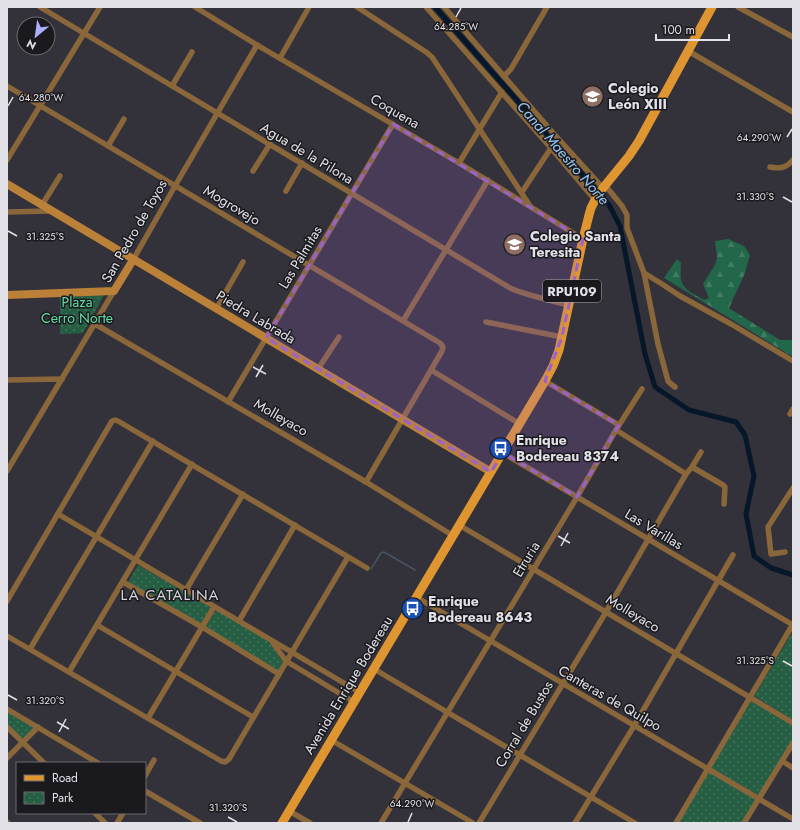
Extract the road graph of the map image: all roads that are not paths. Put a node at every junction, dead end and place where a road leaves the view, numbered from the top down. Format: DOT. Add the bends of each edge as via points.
graph roads {
  1 [pos="40,7"];
  2 [pos="100,7"];
  3 [pos="309,7"];
  4 [pos="357,7"];
  5 [pos="426,7"];
  6 [pos="444,7"];
  7 [pos="547,7"];
  8 [pos="712,7"];
  9 [pos="738,7"];
  10 [pos="199,8"];
  11 [pos="84,33"];
  12 [pos="793,37"];
  13 [pos="257,45"];
  14 [pos="688,51"];
  15 [pos="192,52"];
  16 [pos="280,58"];
  17 [pos="504,76"];
  18 [pos="7,86"];
  19 [pos="172,86"];
  20 [pos="502,92"];
  21 [pos="40,105"];
  22 [pos="793,112"];
  23 [pos="218,113"];
  24 [pos="124,120"];
  25 [pos="393,124"];
  26 [pos="479,129"];
  27 [pos="270,144"];
  28 [pos="108,146"];
  29 [pos="551,148"];
  30 [pos="7,160"];
  31 [pos="793,160"];
  32 [pos="302,163"];
  33 [pos="459,163"];
  34 [pos="770,167"];
  35 [pos="253,171"];
  36 [pos="60,176"];
  37 [pos="488,180"];
  38 [pos="7,184"];
  39 [pos="175,186"];
  40 [pos="604,187"];
  41 [pos="286,191"];
  42 [pos="522,192"];
  43 [pos="352,193"];
  44 [pos="595,200"];
  45 [pos="42,205"];
  46 [pos="532,208"];
  47 [pos="51,211"];
  48 [pos="7,212"];
  49 [pos="583,239"];
  50 [pos="446,250"];
  51 [pos="133,260"];
  52 [pos="243,262"];
  53 [pos="309,265"];
  54 [pos="644,274"];
  55 [pos="114,291"];
  56 [pos="7,295"];
  57 [pos="569,305"];
  58 [pos="216,308"];
  59 [pos="403,321"];
  60 [pos="486,322"];
  61 [pos="95,324"];
  62 [pos="339,337"];
  63 [pos="562,337"];
  64 [pos="266,338"];
  65 [pos="793,360"];
  66 [pos="318,369"];
  67 [pos="431,370"];
  68 [pos="62,379"];
  69 [pos="7,380"];
  70 [pos="545,381"];
  71 [pos="675,387"];
  72 [pos="642,389"];
  73 [pos="228,402"];
  74 [pos="402,419"];
  75 [pos="520,424"];
  76 [pos="619,425"];
  77 [pos="616,430"];
  78 [pos="153,441"];
  79 [pos="701,452"];
  80 [pos="503,453"];
  81 [pos="10,462"];
  82 [pos="192,464"];
  83 [pos="692,467"];
  84 [pos="7,471"];
  85 [pos="491,472"];
  86 [pos="686,474"];
  87 [pos="366,482"];
  88 [pos="793,488"];
  89 [pos="243,494"];
  90 [pos="577,497"];
  91 [pos="724,504"];
  92 [pos="58,514"];
  93 [pos="295,525"];
  94 [pos="459,525"];
  95 [pos="452,535"];
  96 [pos="96,537"];
  97 [pos="648,539"];
  98 [pos="785,552"];
  99 [pos="733,555"];
  100 [pos="348,557"];
  101 [pos="136,560"];
  102 [pos="367,568"];
  103 [pos="534,569"];
  104 [pos="718,581"];
  105 [pos="123,582"];
  106 [pos="186,590"];
  107 [pos="416,597"];
  108 [pos="7,601"];
  109 [pos="214,607"];
  110 [pos="606,612"];
  111 [pos="238,621"];
  112 [pos="97,625"];
  113 [pos="793,625"];
  114 [pos="202,627"];
  115 [pos="7,636"];
  116 [pos="271,640"];
  117 [pos="491,641"];
  118 [pos="30,649"];
  119 [pos="292,653"];
  120 [pos="676,654"];
  121 [pos="286,661"];
  122 [pos="374,668"];
  123 [pos="175,671"];
  124 [pos="69,672"];
  125 [pos="279,674"];
  126 [pos="562,684"];
  127 [pos="359,692"];
  128 [pos="749,698"];
  129 [pos="354,702"];
  130 [pos="7,709"];
  131 [pos="448,713"];
  132 [pos="253,717"];
  133 [pos="148,718"];
  134 [pos="793,723"];
  135 [pos="634,726"];
  136 [pos="7,727"];
  137 [pos="38,727"];
  138 [pos="331,740"];
  139 [pos="23,742"];
  140 [pos="793,743"];
  141 [pos="519,755"];
  142 [pos="7,758"];
  143 [pos="154,760"];
  144 [pos="782,761"];
  145 [pos="43,762"];
  146 [pos="96,762"];
  147 [pos="793,768"];
  148 [pos="708,769"];
  149 [pos="146,774"];
  150 [pos="406,783"];
  151 [pos="146,792"];
  152 [pos="591,797"];
  153 [pos="759,799"];
  154 [pos="289,811"];
  155 [pos="96,814"];
  156 [pos="122,814"];
  157 [pos="793,819"];
  158 [pos="191,821"];
  159 [pos="105,823"];
  160 [pos="117,823"];
  161 [pos="200,823"];
  162 [pos="282,823"];
  163 [pos="310,823"];
  164 [pos="381,823"];
  165 [pos="473,823"];
  166 [pos="479,823"];
  167 [pos="575,823"];
  168 [pos="635,823"];
  169 [pos="676,823"];
  170 [pos="744,823"];
  1 -- 11 [label="street, Agua de la Pilona"];
  2 -- 11 [label="street"];
  3 -- 16 [label="street"];
  4 -- 26 [label="street" via="432,57"];
  5 -- 20 [label="street"];
  6 -- 17 [label="street"];
  7 -- 17 [label="street" via="511,69"];
  8 -- 14 [label="main road, Avenida Enrique Bodereau / RPU109"];
  9 -- 12 [label="street"];
  10 -- 13 [label="street, Coquena"];
  11 -- 19 [label="street, Agua de la Pilona"];
  11 -- 21 [label="street"];
  13 -- 16 [label="street, Coquena"];
  13 -- 23 [label="street, San Pedro de Toyos"];
  14 -- 22 [label="street"];
  14 -- 40 [label="main road, Avenida Enrique Bodereau / RPU109" via="635,147"];
  15 -- 19 [label="street"];
  16 -- 25 [label="street, Coquena"];
  17 -- 40 [label="street"];
  18 -- 21 [label="street, Mogrovejo"];
  19 -- 23 [label="street, Agua de la Pilona"];
  20 -- 26 [label="street"];
  20 -- 29 [label="street"];
  21 -- 28 [label="street, Mogrovejo"];
  21 -- 30 [label="street"];
  23 -- 27 [label="street, Agua de la Pilona"];
  23 -- 39 [label="street, San Pedro de Toyos"];
  24 -- 28 [label="street"];
  25 -- 33 [label="street, Coquena"];
  25 -- 43 [label="street, Las Palmitas"];
  26 -- 33 [label="street"];
  26 -- 42 [label="street"];
  27 -- 32 [label="street, Agua de la Pilona"];
  27 -- 35 [label="street"];
  28 -- 39 [label="street, Mogrovejo"];
  29 -- 42 [label="street"];
  29 -- 44 [label="street"];
  31 -- 34 [label="street" via="785,167"];
  32 -- 41 [label="street"];
  32 -- 43 [label="street, Agua de la Pilona"];
  33 -- 37 [label="street, Coquena"];
  36 -- 45 [label="street"];
  37 -- 46 [label="street, Coquena"];
  37 -- 50 [label="street"];
  38 -- 45 [label="main road, Piedra Labrada"];
  39 -- 51 [label="street, San Pedro de Toyos"];
  39 -- 53 [label="street, Mogrovejo"];
  40 -- 44 [label="main road, Avenida Enrique Bodereau / RPU109"];
  40 -- 54 [label="street" via="627,215 627,228"];
  42 -- 46 [label="street"];
  43 -- 50 [label="street, Agua de la Pilona"];
  43 -- 53 [label="street, Las Palmitas"];
  44 -- 49 [label="main road, Avenida Enrique Bodereau / RPU109" via="588,215"];
  45 -- 47 [label="main road, Piedra Labrada"];
  46 -- 49 [label="street, Coquena"];
  47 -- 48 [label="street"];
  47 -- 51 [label="main road, Piedra Labrada"];
  49 -- 57 [label="main road, Avenida Enrique Bodereau / RPU109"];
  50 -- 57 [label="street, Agua de la Pilona" via="510,288"];
  50 -- 59 [label="street"];
  51 -- 55 [label="main road, San Pedro de Toyos"];
  51 -- 58 [label="main road, Piedra Labrada"];
  52 -- 58 [label="street"];
  53 -- 59 [label="street, Mogrovejo"];
  53 -- 64 [label="street, Las Palmitas"];
  54 -- 65 [label="street"];
  54 -- 71 [label="street" via="668,381"];
  55 -- 56 [label="main road"];
  55 -- 61 [label="street, San Pedro de Toyos"];
  57 -- 63 [label="main road, Avenida Enrique Bodereau / RPU109"];
  58 -- 64 [label="main road, Piedra Labrada"];
  59 -- 67 [label="street, Mogrovejo" via="443,347"];
  60 -- 63 [label="street"];
  61 -- 68 [label="street, San Pedro de Toyos"];
  61 -- 73 [label="street, Molleyaco"];
  62 -- 66 [label="street"];
  63 -- 70 [label="main road, Avenida Enrique Bodereau / RPU109"];
  64 -- 66 [label="main road, Piedra Labrada"];
  64 -- 73 [label="street, Las Palmitas"];
  66 -- 74 [label="main road, Piedra Labrada"];
  67 -- 74 [label="street"];
  67 -- 75 [label="street"];
  68 -- 69 [label="street"];
  68 -- 81 [label="street, San Pedro de Toyos"];
  70 -- 75 [label="main road, Avenida Enrique Bodereau / RPU109"];
  70 -- 76 [label="street"];
  72 -- 76 [label="street, Etruria"];
  73 -- 87 [label="street, Molleyaco"];
  74 -- 85 [label="main road, Piedra Labrada"];
  74 -- 87 [label="street"];
  75 -- 80 [label="main road, Avenida Enrique Bodereau / RPU109"];
  76 -- 77 [label="street, Etruria"];
  77 -- 86 [label="street"];
  77 -- 90 [label="street, Etruria"];
  78 -- 82 [label="street"];
  78 -- 92 [label="street" via="114,419"];
  78 -- 96 [label="street"];
  79 -- 83 [label="street, Corral de Bustos"];
  80 -- 85 [label="main road, Avenida Enrique Bodereau / RPU109"];
  80 -- 90 [label="street, Las Varillas"];
  81 -- 84 [label="street, San Pedro de Toyos"];
  82 -- 89 [label="street"];
  82 -- 101 [label="street"];
  83 -- 86 [label="street, Corral de Bustos"];
  83 -- 91 [label="street" via="723,485"];
  85 -- 94 [label="main road, Avenida Enrique Bodereau / RPU109"];
  86 -- 97 [label="street, Corral de Bustos"];
  87 -- 95 [label="street, Molleyaco"];
  88 -- 98 [label="street" via="768,527 771,554"];
  89 -- 93 [label="street"];
  89 -- 106 [label="street"];
  90 -- 97 [label="street, Las Varillas"];
  90 -- 103 [label="street, Etruria"];
  92 -- 96 [label="street"];
  92 -- 108 [label="street"];
  93 -- 100 [label="street"];
  93 -- 111 [label="street"];
  94 -- 95 [label="main road, Avenida Enrique Bodereau / RPU109"];
  94 -- 103 [label="street, Molleyaco"];
  95 -- 107 [label="main road, Avenida Enrique Bodereau / RPU109"];
  96 -- 101 [label="street"];
  96 -- 118 [label="street"];
  97 -- 104 [label="street, Las Varillas"];
  97 -- 110 [label="street, Corral de Bustos"];
  99 -- 104 [label="street"];
  100 -- 102 [label="street"];
  100 -- 119 [label="street"];
  101 -- 105 [label="street"];
  101 -- 106 [label="street"];
  103 -- 110 [label="street, Molleyaco"];
  103 -- 117 [label="street, Etruria"];
  104 -- 113 [label="street, Las Varillas"];
  104 -- 120 [label="street"];
  105 -- 112 [label="street"];
  105 -- 114 [label="street"];
  106 -- 109 [label="street"];
  107 -- 117 [label="street, Canteras de Quilpo"];
  107 -- 122 [label="main road, Avenida Enrique Bodereau / RPU109"];
  109 -- 111 [label="street"];
  109 -- 114 [label="street"];
  110 -- 120 [label="street, Molleyaco"];
  110 -- 126 [label="street, Corral de Bustos"];
  111 -- 116 [label="street"];
  112 -- 123 [label="street"];
  112 -- 124 [label="street"];
  113 -- 128 [label="street"];
  114 -- 123 [label="street"];
  114 -- 125 [label="street"];
  115 -- 118 [label="street"];
  116 -- 119 [label="street"];
  116 -- 121 [label="street"];
  117 -- 126 [label="street, Canteras de Quilpo"];
  117 -- 131 [label="street, Etruria"];
  118 -- 124 [label="street"];
  119 -- 121 [label="street"];
  119 -- 127 [label="street"];
  120 -- 128 [label="street, Molleyaco"];
  120 -- 135 [label="street"];
  121 -- 125 [label="street"];
  121 -- 129 [label="street"];
  122 -- 127 [label="main road, Avenida Enrique Bodereau / RPU109"];
  122 -- 131 [label="street"];
  123 -- 132 [label="street"];
  123 -- 133 [label="street"];
  124 -- 133 [label="street"];
  125 -- 132 [label="street"];
  126 -- 135 [label="street, Canteras de Quilpo"];
  126 -- 141 [label="street, Corral de Bustos"];
  127 -- 129 [label="main road, Avenida Enrique Bodereau / RPU109"];
  128 -- 134 [label="street, Molleyaco"];
  128 -- 148 [label="street"];
  129 -- 138 [label="main road, Avenida Enrique Bodereau / RPU109"];
  130 -- 137 [label="street"];
  131 -- 141 [label="street"];
  131 -- 150 [label="street, Etruria"];
  132 -- 133 [label="street" via="225,762"];
  135 -- 148 [label="street, Canteras de Quilpo"];
  135 -- 152 [label="street"];
  136 -- 139 [label="street"];
  137 -- 139 [label="street"];
  137 -- 146 [label="street"];
  138 -- 150 [label="street"];
  138 -- 154 [label="main road, Avenida Enrique Bodereau / RPU109"];
  139 -- 142 [label="street"];
  139 -- 145 [label="street"];
  140 -- 144 [label="street"];
  141 -- 152 [label="street"];
  141 -- 166 [label="street, Corral de Bustos"];
  143 -- 149 [label="street"];
  144 -- 147 [label="street"];
  144 -- 153 [label="street"];
  148 -- 153 [label="street, Canteras de Quilpo"];
  148 -- 169 [label="street"];
  150 -- 164 [label="street, Etruria"];
  150 -- 165 [label="street"];
  151 -- 158 [label="street"];
  152 -- 167 [label="street"];
  152 -- 168 [label="street"];
  153 -- 157 [label="street, Canteras de Quilpo"];
  153 -- 170 [label="street"];
  154 -- 162 [label="main road, Avenida Enrique Bodereau / RPU109"];
  154 -- 163 [label="street"];
  155 -- 159 [label="street"];
  156 -- 160 [label="street"];
  158 -- 161 [label="street"];
}
